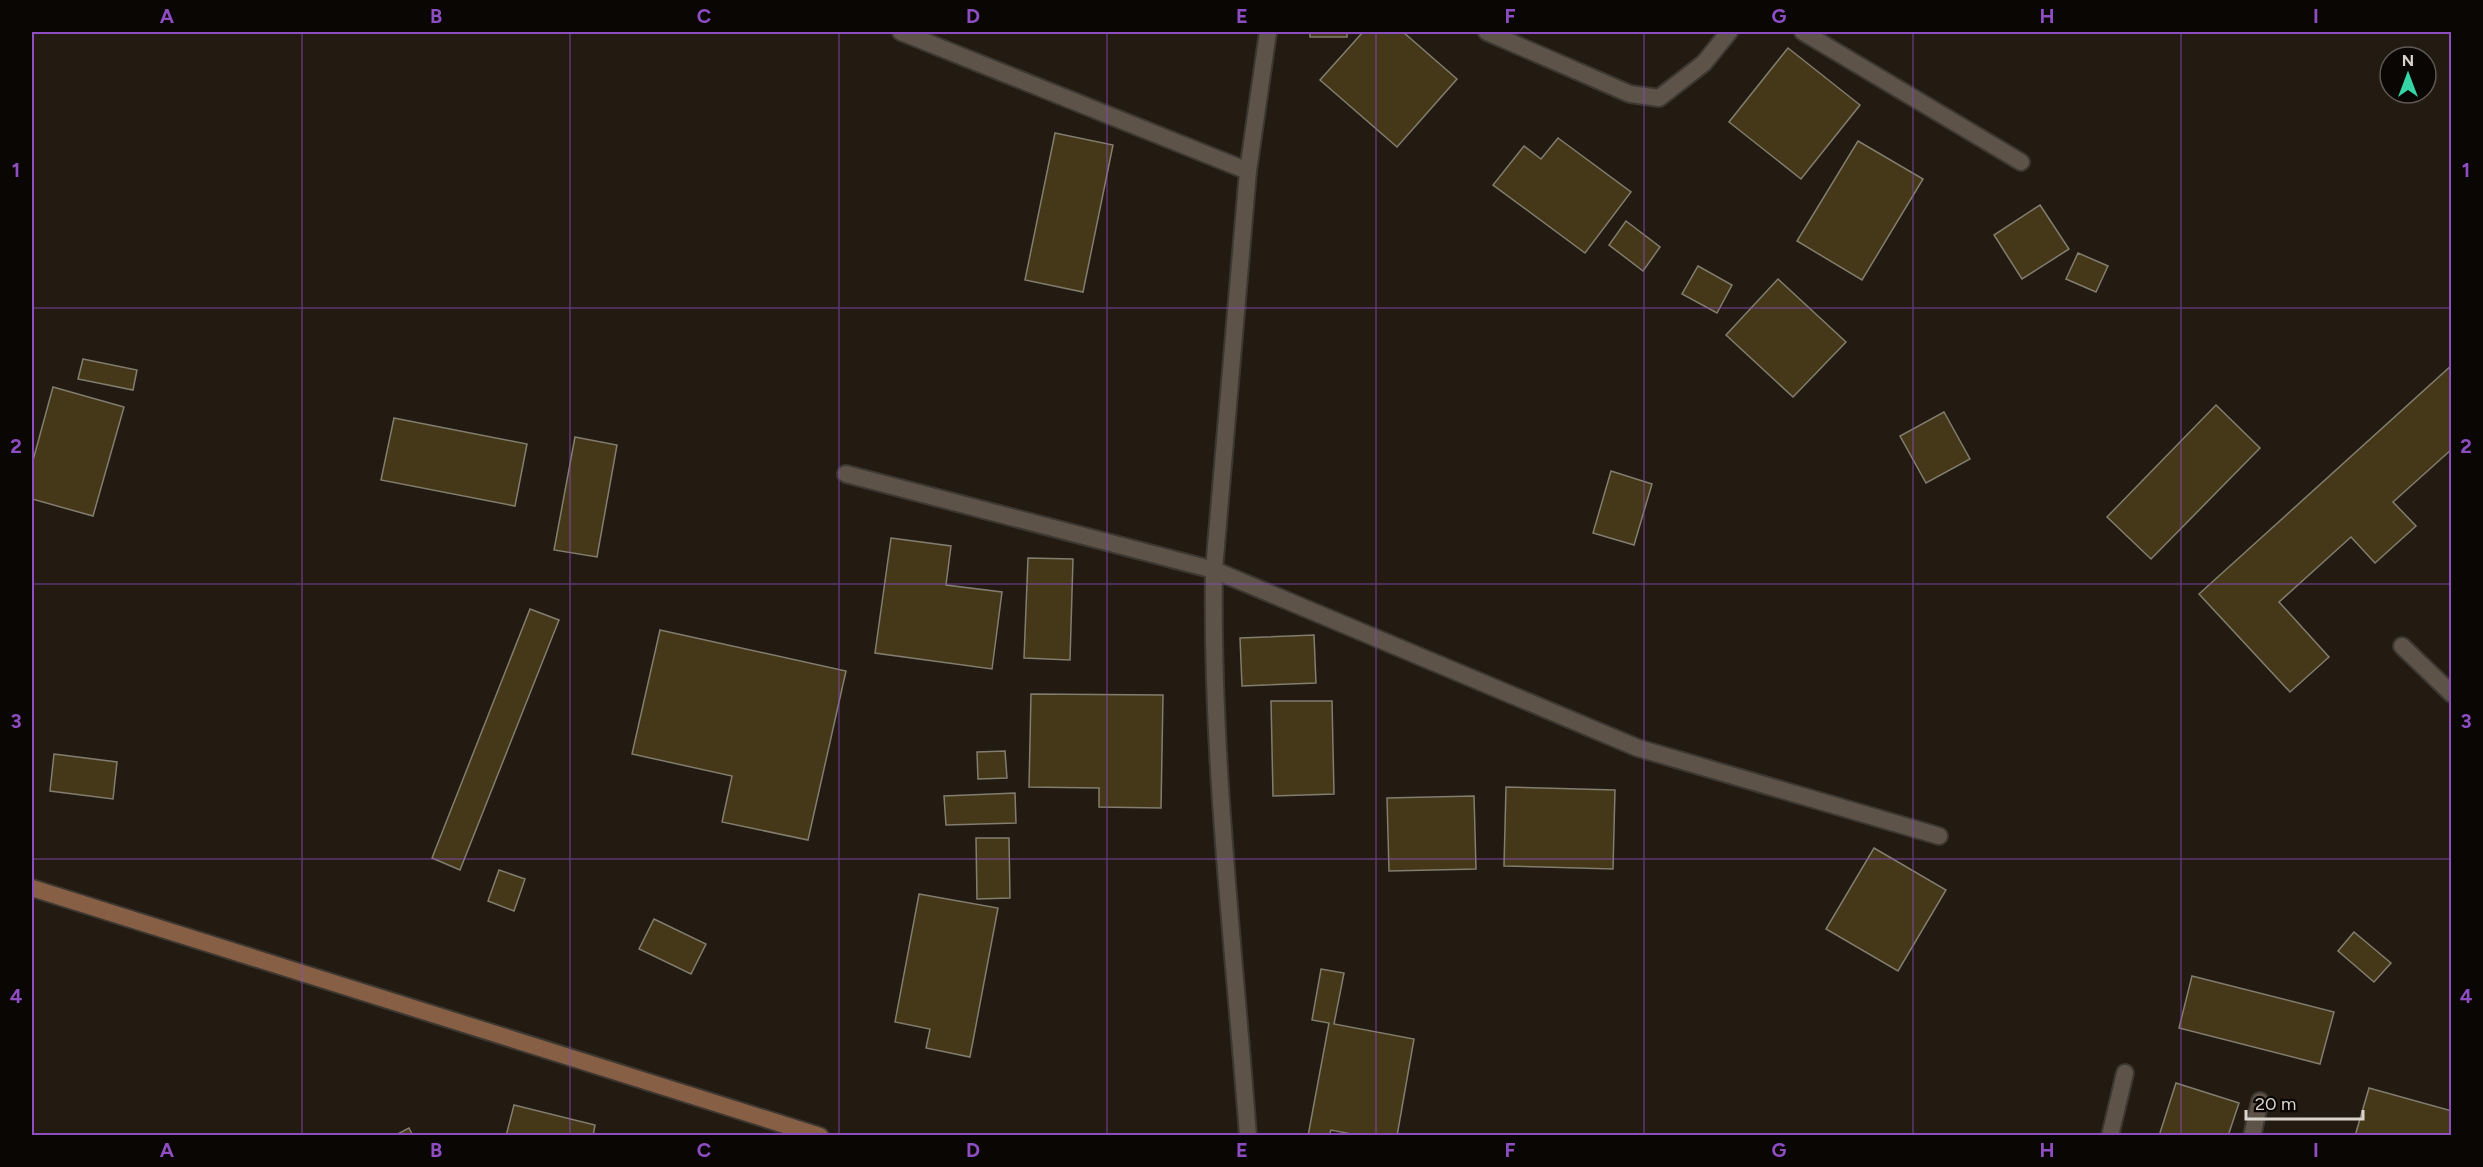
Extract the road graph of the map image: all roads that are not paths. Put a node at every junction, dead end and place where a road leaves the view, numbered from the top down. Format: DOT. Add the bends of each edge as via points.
graph roads {
  1 [pos="901,32"];
  2 [pos="1268,32"];
  3 [pos="1487,32"];
  4 [pos="1729,32"];
  5 [pos="1803,32"];
  6 [pos="2021,162"];
  7 [pos="1248,171"];
  8 [pos="846,474"];
  9 [pos="1214,570"];
  10 [pos="2402,646"];
  11 [pos="2451,694"];
  12 [pos="1939,836"];
  13 [pos="32,888"];
  14 [pos="2125,1073"];
  15 [pos="2260,1101"];
  16 [pos="820,1136"];
  17 [pos="1248,1136"];
  18 [pos="2110,1136"];
  19 [pos="2252,1136"];
  1 -- 7 [label="street"];
  2 -- 7 [label="street"];
  3 -- 4 [label="street" via="1630,94 1659,98 1704,63"];
  5 -- 6 [label="street"];
  7 -- 9 [label="street"];
  8 -- 9 [label="street"];
  9 -- 12 [label="street" via="1638,748"];
  9 -- 17 [label="street" via="1222,820"];
  10 -- 11 [label="street"];
  13 -- 16 [label="main road"];
  14 -- 18 [label="street"];
  15 -- 19 [label="street"];
}
